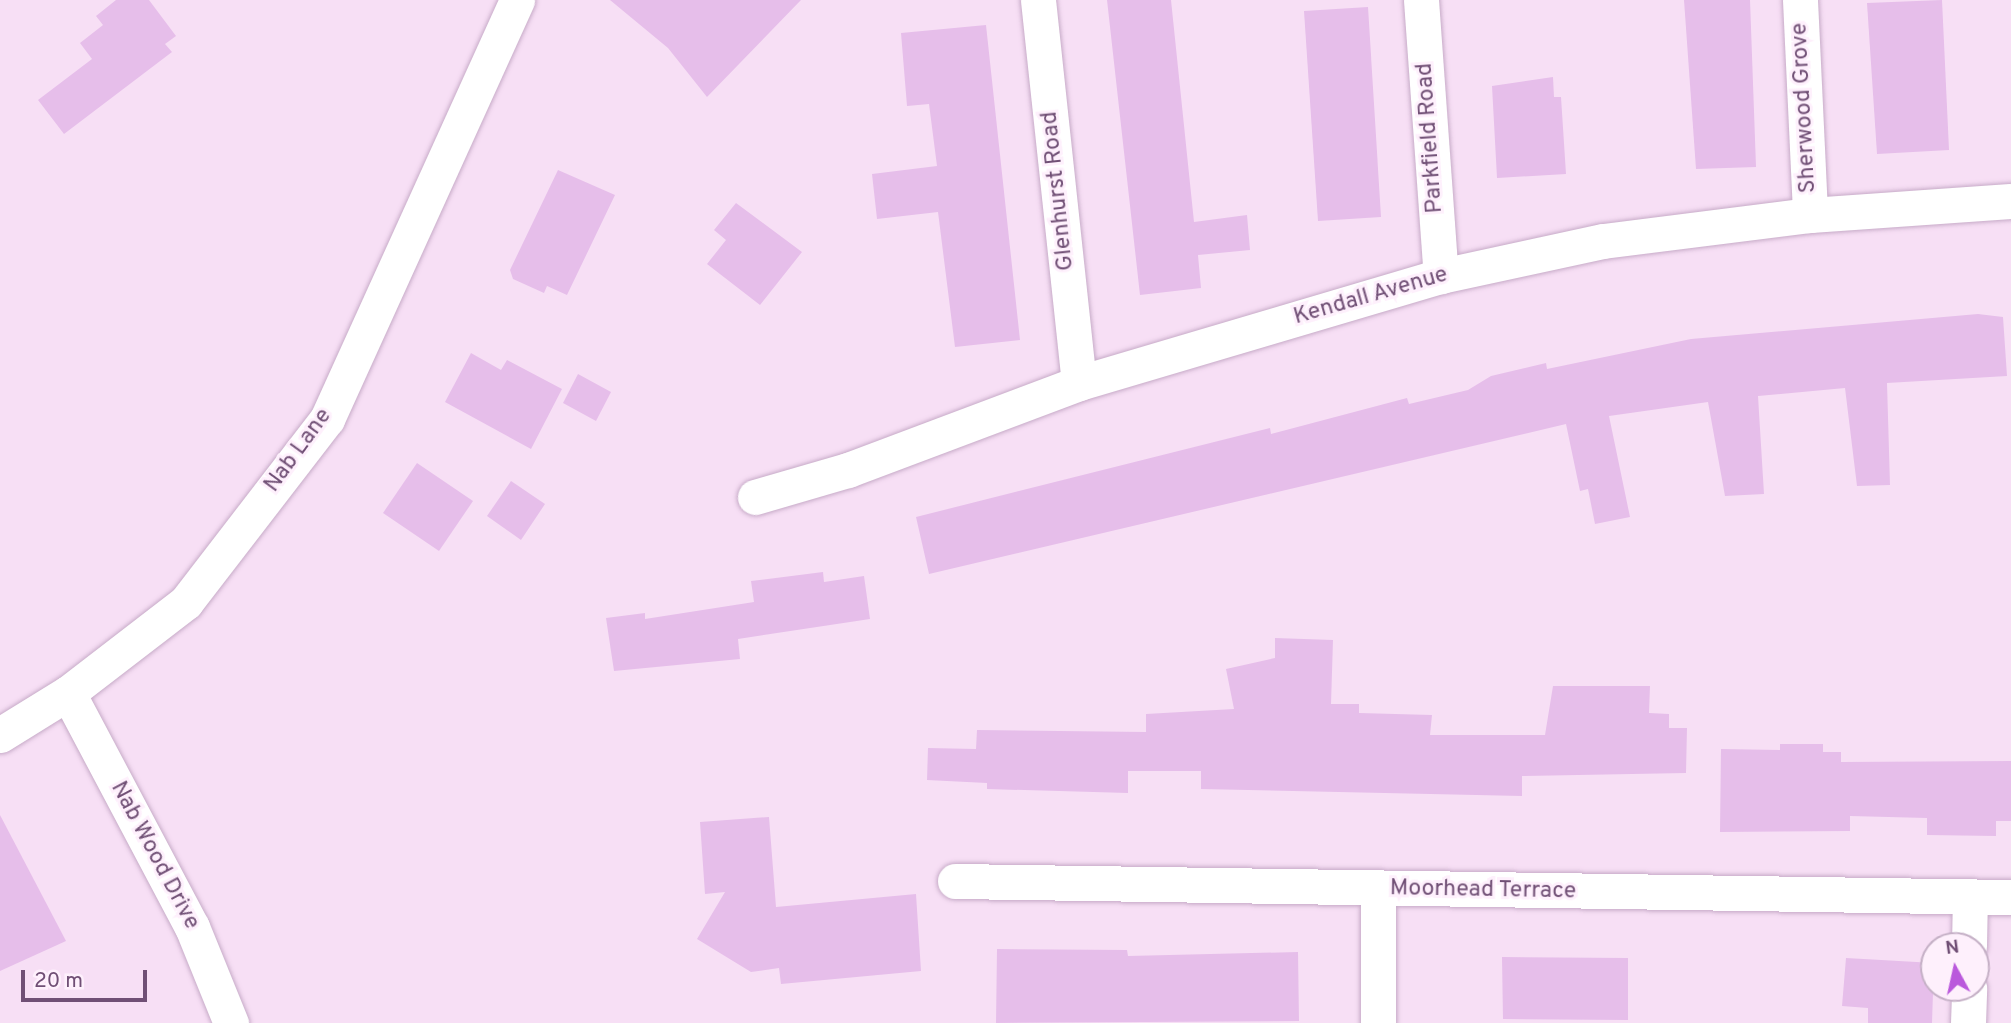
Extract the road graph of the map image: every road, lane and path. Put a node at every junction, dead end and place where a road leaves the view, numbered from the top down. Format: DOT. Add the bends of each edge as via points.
graph roads {
  1 [pos="517,0"];
  2 [pos="1038,0"];
  3 [pos="1421,0"];
  4 [pos="1800,0"];
  5 [pos="2011,201"];
  6 [pos="1810,215"];
  7 [pos="1441,276"];
  8 [pos="1080,383"];
  9 [pos="755,497"];
  10 [pos="68,693"];
  11 [pos="0,735"];
  12 [pos="954,881"];
  13 [pos="1378,889"];
  14 [pos="1970,896"];
  15 [pos="2011,897"];
  16 [pos="1969,932"];
  17 [pos="1969,1002"];
  18 [pos="231,1023"];
  19 [pos="1378,1023"];
  20 [pos="1968,1023"];
  1 -- 10 [label="street, Nab Lane" via="327,419 186,602"];
  2 -- 8 [label="street, Glenhurst Road"];
  3 -- 7 [label="street, Parkfield Road"];
  4 -- 6 [label="street, Sherwood Grove"];
  5 -- 6 [label="street, Kendall Avenue"];
  6 -- 7 [label="street, Kendall Avenue" via="1603,241"];
  7 -- 8 [label="street, Kendall Avenue"];
  8 -- 9 [label="street, Kendall Avenue" via="848,470"];
  10 -- 11 [label="street, Nab Lane"];
  10 -- 18 [label="street, Nab Wood Drive" via="192,927"];
  12 -- 13 [label="street, Moorhead Terrace"];
  13 -- 14 [label="street, Moorhead Terrace"];
  13 -- 19 [label="street"];
  14 -- 15 [label="street, Moorhead Terrace"];
  14 -- 16 [label="street"];
  17 -- 20 [label="street"];
}
